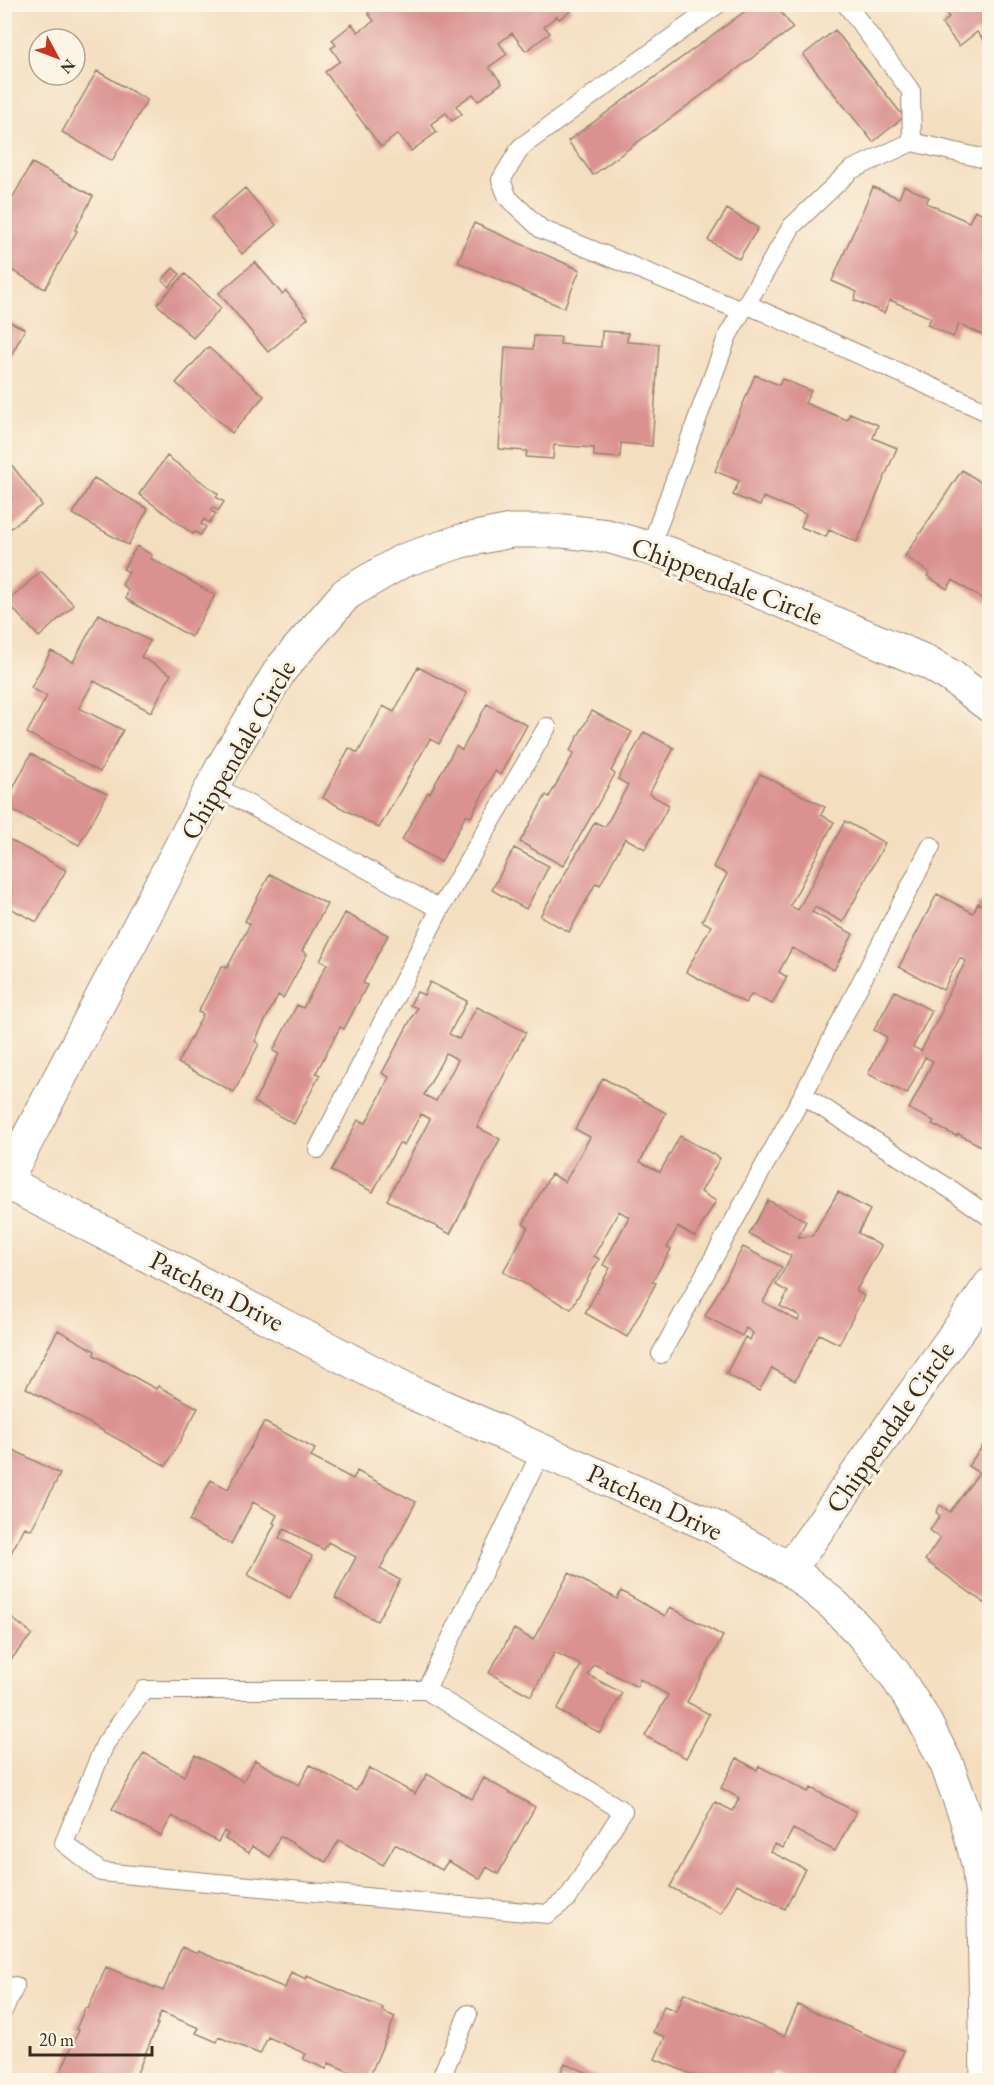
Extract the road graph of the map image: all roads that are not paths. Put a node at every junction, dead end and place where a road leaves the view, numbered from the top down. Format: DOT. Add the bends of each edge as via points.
graph roads {
  1 [pos="718,4"];
  2 [pos="846,4"];
  3 [pos="912,142"];
  4 [pos="990,160"];
  5 [pos="744,308"];
  6 [pos="990,413"];
  7 [pos="650,548"];
  8 [pos="990,706"];
  9 [pos="547,727"];
  10 [pos="213,785"];
  11 [pos="931,846"];
  12 [pos="440,909"];
  13 [pos="803,1095"];
  14 [pos="318,1149"];
  15 [pos="5,1182"];
  16 [pos="990,1217"];
  17 [pos="990,1286"];
  18 [pos="661,1354"];
  19 [pos="542,1450"];
  20 [pos="790,1569"];
  21 [pos="426,1690"];
  22 [pos="15,1986"];
  23 [pos="4,2009"];
  24 [pos="468,2014"];
  25 [pos="988,2018"];
  26 [pos="440,2080"];
  27 [pos="987,2080"];
  1 -- 5 [label="lane" via="522,147 501,180 508,198 541,229"];
  2 -- 3 [label="lane" via="911,91"];
  3 -- 4 [label="lane"];
  3 -- 5 [label="lane" via="851,170 792,226"];
  5 -- 6 [label="lane"];
  5 -- 7 [label="lane" via="728,335"];
  7 -- 8 [label="street, Chippendale Circle" via="929,663"];
  7 -- 10 [label="street, Chippendale Circle" via="607,536 511,531 461,541 402,561 346,594 281,669"];
  9 -- 12 [label="lane"];
  10 -- 12 [label="lane"];
  10 -- 15 [label="street, Chippendale Circle"];
  11 -- 13 [label="lane"];
  12 -- 14 [label="lane"];
  13 -- 16 [label="lane"];
  13 -- 18 [label="lane"];
  15 -- 19 [label="street, Patchen Drive" via="417,1395"];
  17 -- 20 [label="street, Chippendale Circle"];
  19 -- 20 [label="street, Patchen Drive" via="714,1527"];
  19 -- 21 [label="lane"];
  20 -- 25 [label="street, Patchen Drive" via="834,1605 894,1673 947,1765 978,1864"];
  21 -- 21 [label="lane" via="144,1690 105,1744 64,1843 101,1872 547,1914 568,1898 623,1811"];
  22 -- 23 [label="lane"];
  24 -- 26 [label="lane"];
  25 -- 27 [label="street, Patchen Drive"];
}
